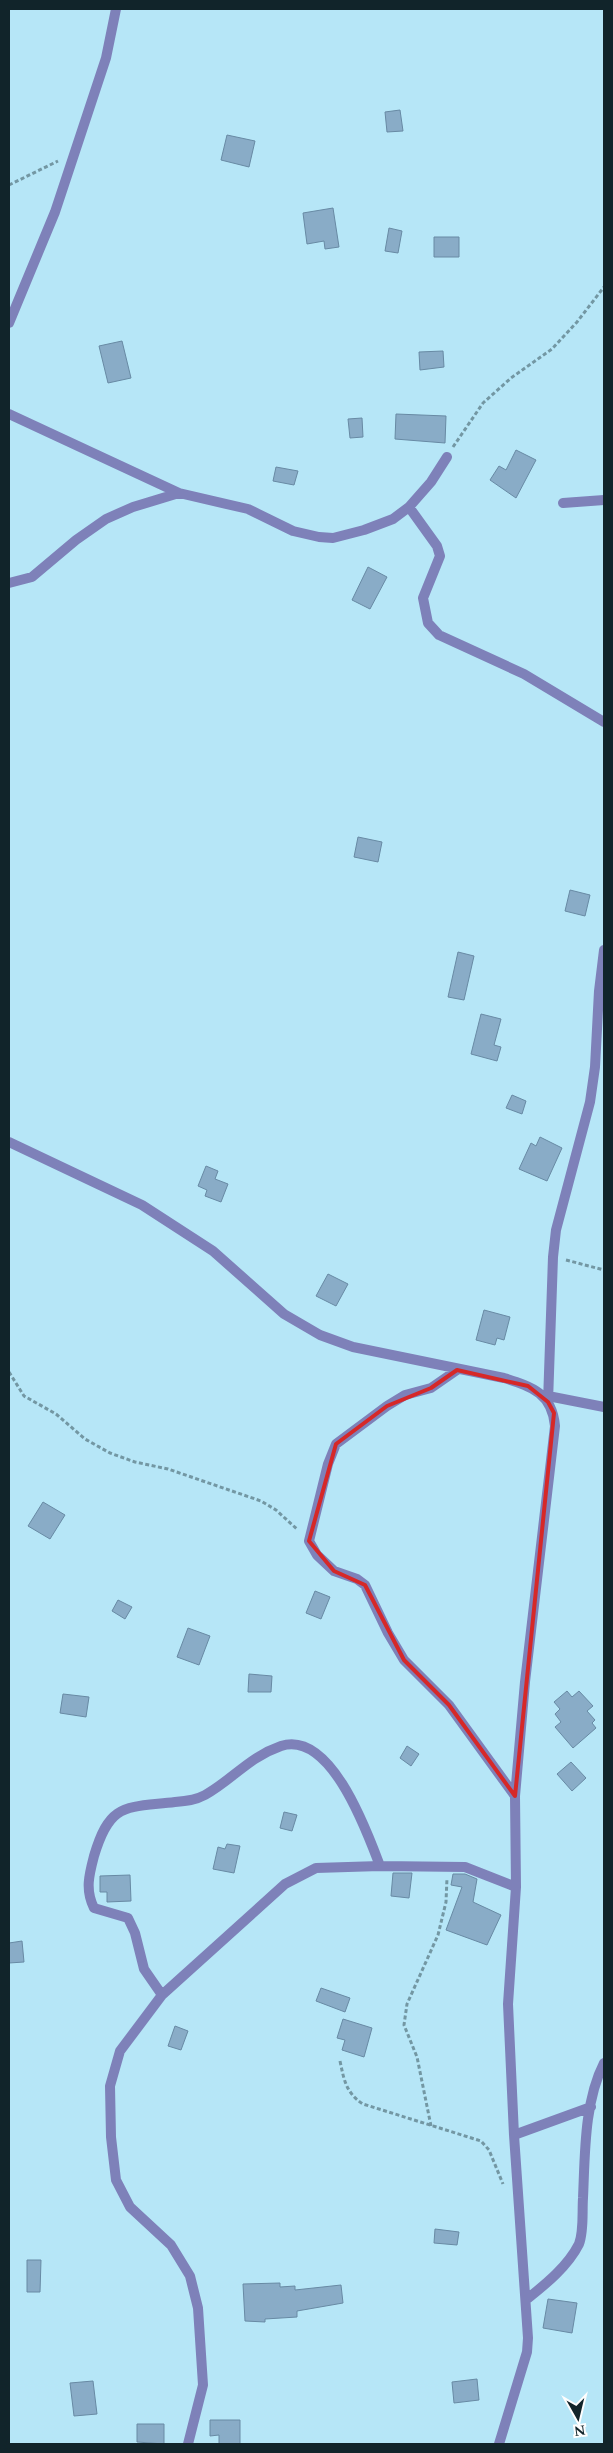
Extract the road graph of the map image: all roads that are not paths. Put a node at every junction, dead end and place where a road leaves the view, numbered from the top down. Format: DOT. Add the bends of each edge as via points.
graph roads {
  1 [pos="116,9"];
  2 [pos="9,323"];
  3 [pos="9,414"];
  4 [pos="448,457"];
  5 [pos="179,493"];
  6 [pos="604,500"];
  7 [pos="563,503"];
  8 [pos="409,507"];
  9 [pos="9,583"];
  10 [pos="604,722"];
  11 [pos="604,950"];
  12 [pos="9,1142"];
  13 [pos="457,1370"];
  14 [pos="548,1399"];
  15 [pos="604,1407"];
  16 [pos="515,1796"];
  17 [pos="380,1866"];
  18 [pos="516,1887"];
  19 [pos="162,1995"];
  20 [pos="604,2063"];
  21 [pos="591,2107"];
  22 [pos="514,2135"];
  23 [pos="527,2300"];
  24 [pos="188,2444"];
  25 [pos="499,2444"];
  1 -- 2 [label="street" via="106,58 74,154"];
  3 -- 5 [label="street"];
  4 -- 8 [label="street"];
  5 -- 8 [label="street" via="248,509 293,531 333,538 379,526"];
  5 -- 9 [label="street" via="132,506 76,540 32,577"];
  6 -- 7 [label="street"];
  8 -- 10 [label="street" via="437,546 440,556 423,598 428,622 439,635 524,674"];
  11 -- 14 [label="street" via="590,1102 562,1204 553,1257"];
  12 -- 13 [label="street" via="142,1205 213,1251 302,1326 353,1347"];
  13 -- 14 [label="street" via="504,1378 528,1386"];
  13 -- 16 [label="street" via="431,1388 405,1395 387,1406 336,1444 309,1541 317,1555 334,1571 365,1585 404,1660 458,1716"];
  14 -- 15 [label="street"];
  14 -- 16 [label="street" via="555,1426"];
  16 -- 18 [label="street"];
  17 -- 18 [label="street" via="475,1870"];
  17 -- 19 [label="street" via="316,1868 301,1874 285,1884"];
  17 -- 19 [label="street" via="355,1805 343,1786 318,1754 298,1745 283,1745 266,1752 205,1795 190,1801 134,1806 117,1812 106,1825 97,1848 90,1873 90,1898 94,1908 128,1918 144,1969"];
  18 -- 22 [label="street" via="508,2004"];
  19 -- 24 [label="street" via="120,2051 110,2086 111,2137 116,2180 130,2207 171,2245 190,2276 196,2300 203,2385"];
  20 -- 21 [label="street"];
  21 -- 22 [label="street"];
  21 -- 23 [label="street" via="584,2163 581,2238 562,2267"];
  22 -- 23 [label="street"];
  23 -- 25 [label="street" via="527,2352"];
}
